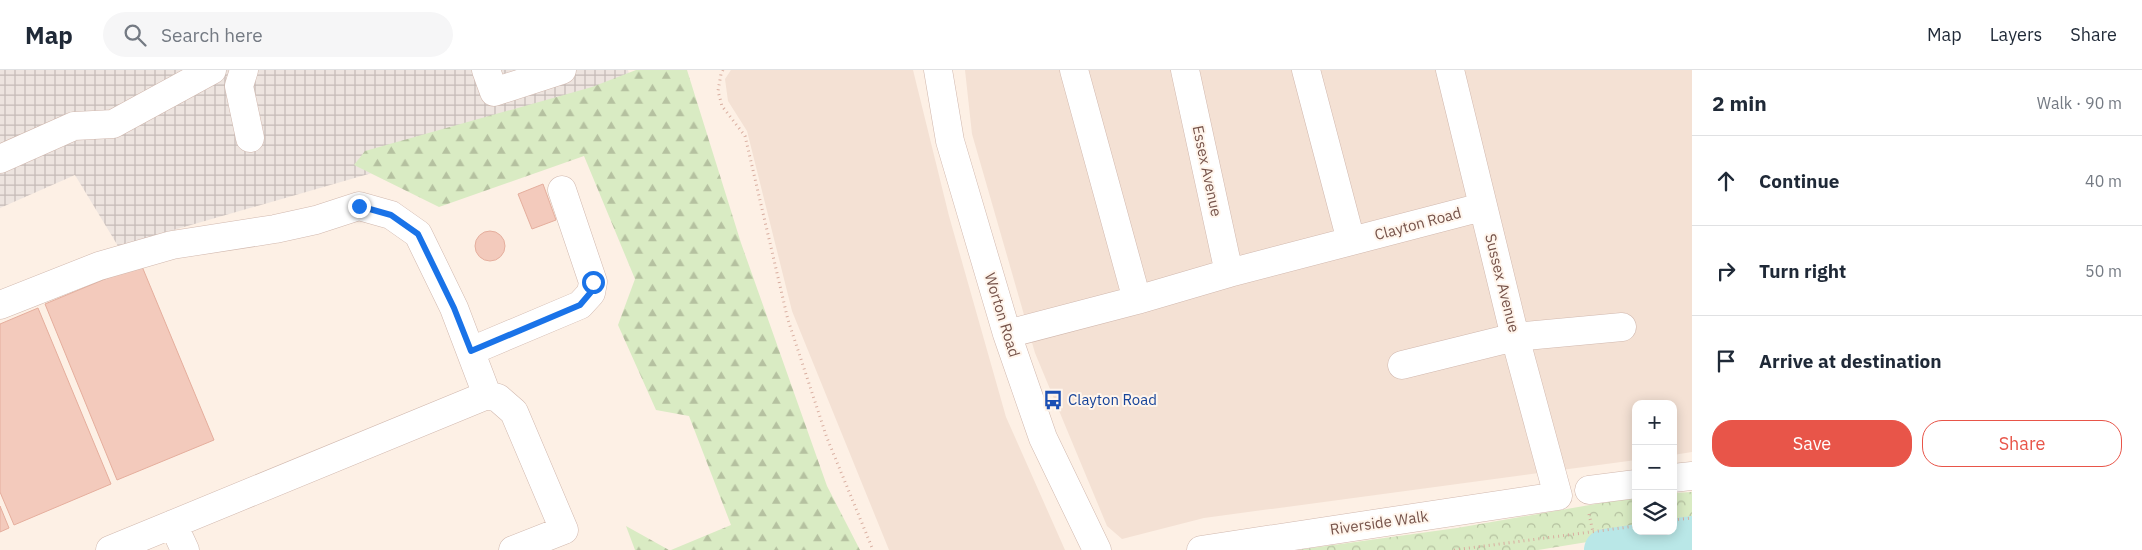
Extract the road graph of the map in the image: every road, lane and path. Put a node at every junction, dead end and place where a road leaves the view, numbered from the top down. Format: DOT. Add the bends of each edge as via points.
graph roads {
  1 [pos="212,70"];
  2 [pos="244,70"];
  3 [pos="486,70"];
  4 [pos="562,70"];
  5 [pos="723,70"];
  6 [pos="938,70"];
  7 [pos="1074,70"];
  8 [pos="1185,70"];
  9 [pos="1306,70"];
  10 [pos="1450,70"];
  11 [pos="250,138"];
  12 [pos="0,160"];
  13 [pos="562,190"];
  14 [pos="1482,207"];
  15 [pos="1351,241"];
  16 [pos="1229,273"];
  17 [pos="1137,300"];
  18 [pos="0,304"];
  19 [pos="1622,327"];
  20 [pos="1007,334"];
  21 [pos="1515,337"];
  22 [pos="471,351"];
  23 [pos="1402,365"];
  24 [pos="487,395"];
  25 [pos="1692,476"];
  26 [pos="1677,478"];
  27 [pos="1632,485"];
  28 [pos="1589,490"];
  29 [pos="1558,496"];
  30 [pos="1692,518"];
  31 [pos="1677,520"];
  32 [pos="173,524"];
  33 [pos="1632,527"];
  34 [pos="568,540"];
  35 [pos="110,550"];
  36 [pos="184,550"];
  37 [pos="514,550"];
  38 [pos="872,550"];
  39 [pos="1097,550"];
  40 [pos="1201,550"];
  41 [pos="1454,550"];
  1 -- 12 [label="street" via="113,124 74,126"];
  2 -- 11 [label="street" via="239,86"];
  3 -- 4 [label="street" via="494,92"];
  5 -- 38 [label="path" via="718,91 722,106 745,136 788,320 827,438"];
  6 -- 20 [label="street, Worton Road" via="950,141"];
  7 -- 17 [label="street"];
  8 -- 16 [label="street, Essex Avenue"];
  9 -- 15 [label="street"];
  10 -- 14 [label="street, Sussex Avenue"];
  13 -- 22 [label="street" via="593,282 591,292 580,305"];
  14 -- 15 [label="street, Clayton Road"];
  14 -- 21 [label="street, Sussex Avenue"];
  15 -- 16 [label="street, Clayton Road"];
  16 -- 17 [label="street, Clayton Road"];
  17 -- 20 [label="street, Clayton Road"];
  18 -- 22 [label="street" via="100,266 172,245 275,229 359,206 391,215 418,234"];
  19 -- 21 [label="street"];
  20 -- 39 [label="street, Worton Road" via="1043,438"];
  21 -- 23 [label="street"];
  21 -- 29 [label="street, Sussex Avenue"];
  22 -- 24 [label="street"];
  24 -- 32 [label="street"];
  24 -- 34 [label="street" via="498,398 514,412"];
  25 -- 26 [label="street"];
  27 -- 28 [label="street"];
  29 -- 40 [label="street, Riverside Walk"];
  30 -- 31 [label="path"];
  32 -- 35 [label="street"];
  32 -- 36 [label="street"];
  33 -- 41 [label="path"];
  34 -- 37 [label="street"];
}
